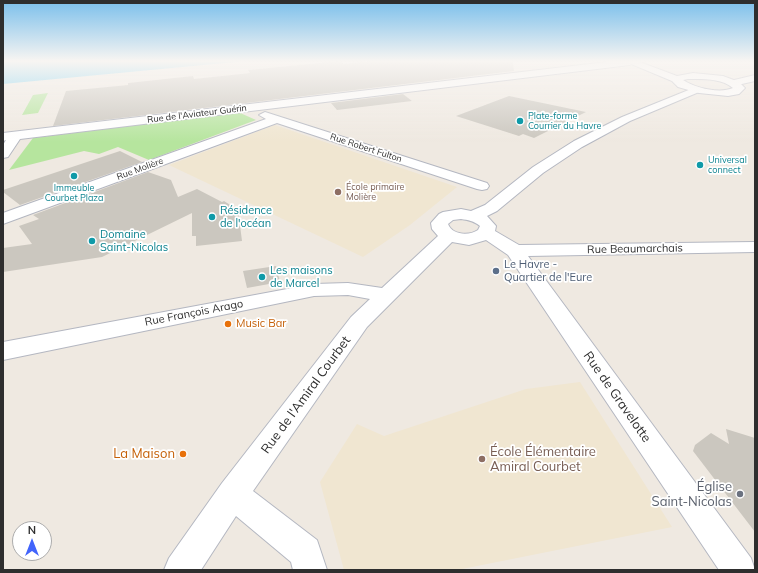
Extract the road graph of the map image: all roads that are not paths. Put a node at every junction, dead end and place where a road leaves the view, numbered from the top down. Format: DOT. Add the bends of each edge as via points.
graph roads {
  1 [pos="413,88"];
  2 [pos="690,88"];
  3 [pos="739,88"];
  4 [pos="696,90"];
  5 [pos="252,107"];
  6 [pos="277,119"];
  7 [pos="16,135"];
  8 [pos="3,137"];
  9 [pos="3,154"];
  10 [pos="482,186"];
  11 [pos="3,218"];
  12 [pos="480,224"];
  13 [pos="448,236"];
  14 [pos="755,247"];
  15 [pos="515,250"];
  16 [pos="387,295"];
  17 [pos="3,351"];
  18 [pos="233,494"];
  19 [pos="181,570"];
  20 [pos="310,570"];
  21 [pos="739,570"];
  1 -- 5 [label="street, Rue de l'Aviateur Guérin"];
  2 -- 4 [label="main road"];
  3 -- 4 [label="main road" via="740,90 724,93"];
  4 -- 12 [label="street" via="626,119 578,144 538,170 491,208"];
  5 -- 6 [label="street, Rue Robert Fulton" via="253,111"];
  5 -- 7 [label="street, Rue de l'Aviateur Guérin"];
  6 -- 10 [label="street, Rue Robert Fulton"];
  6 -- 11 [label="street, Rue Molière"];
  7 -- 8 [label="street, Rue de l'Aviateur Guérin"];
  7 -- 9 [label="street"];
  12 -- 13 [label="street" via="477,238 462,239"];
  12 -- 13 [label="street" via="455,214 439,222 441,229"];
  12 -- 15 [label="street, Rue de Gravelotte"];
  13 -- 16 [label="street, Rue de l'Amiral Courbet"];
  14 -- 15 [label="street, Rue Beaumarchais"];
  15 -- 21 [label="street, Rue de Gravelotte"];
  16 -- 17 [label="street, Rue François Arago" via="348,289 314,290"];
  16 -- 18 [label="street, Rue de l'Amiral Courbet" via="359,322"];
  18 -- 19 [label="street, Rue de l'Amiral Courbet"];
  18 -- 20 [label="street" via="306,552"];
}
